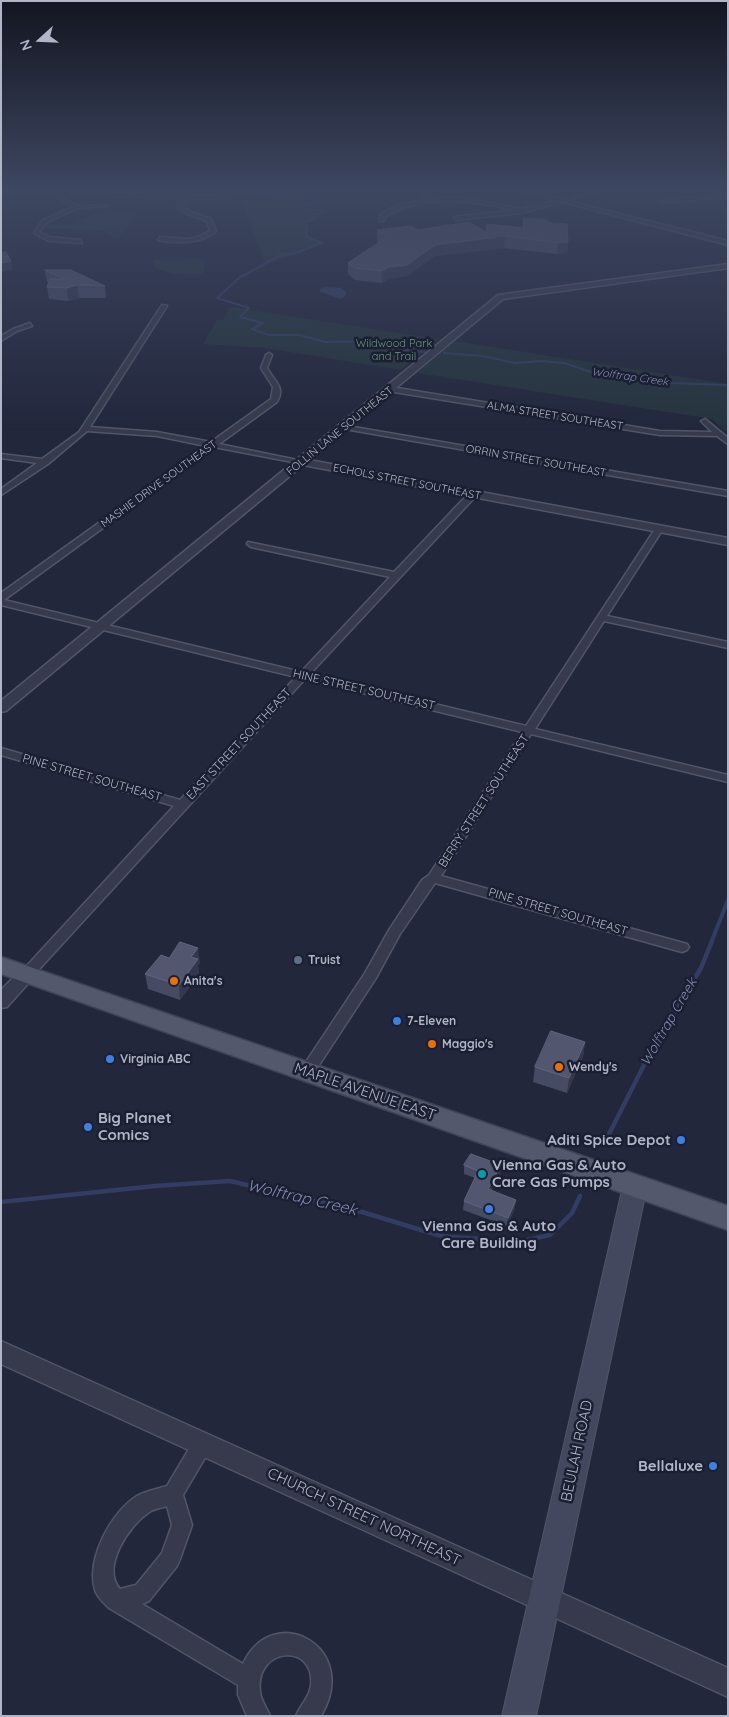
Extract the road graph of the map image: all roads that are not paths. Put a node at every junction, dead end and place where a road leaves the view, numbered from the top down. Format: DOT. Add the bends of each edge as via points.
graph roads {
  1 [pos="690,271"];
  2 [pos="164,307"];
  3 [pos="30,325"];
  4 [pos="3,336"];
  5 [pos="270,355"];
  6 [pos="391,389"];
  7 [pos="705,421"];
  8 [pos="345,427"];
  9 [pos="86,429"];
  10 [pos="719,434"];
  11 [pos="728,442"];
  12 [pos="212,445"];
  13 [pos="1,456"];
  14 [pos="45,462"];
  15 [pos="303,462"];
  16 [pos="1,493"];
  17 [pos="473,494"];
  18 [pos="728,494"];
  19 [pos="659,529"];
  20 [pos="728,542"];
  21 [pos="251,544"];
  22 [pos="398,576"];
  23 [pos="1,600"];
  24 [pos="602,618"];
  25 [pos="100,627"];
  26 [pos="728,645"];
  27 [pos="304,675"];
  28 [pos="1,708"];
  29 [pos="530,730"];
  30 [pos="1,751"];
  31 [pos="728,779"];
  32 [pos="183,804"];
  33 [pos="433,878"];
  34 [pos="682,947"];
  35 [pos="1,966"];
  36 [pos="27,974"];
  37 [pos="1,1002"];
  38 [pos="307,1072"];
  39 [pos="635,1186"];
  40 [pos="728,1218"];
  41 [pos="1,1352"];
  42 [pos="203,1444"];
  43 [pos="173,1494"];
  44 [pos="545,1600"];
  45 [pos="116,1601"];
  46 [pos="248,1679"];
  47 [pos="728,1683"];
  48 [pos="259,1716"];
  49 [pos="307,1716"];
  50 [pos="519,1716"];
  1 -- 6 [label="street, FOLLIN LANE SOUTHEAST" via="501,297"];
  2 -- 9 [label="street"];
  3 -- 4 [label="street"];
  5 -- 12 [label="street, MASHIE DRIVE SOUTHEAST" via="264,368 278,388 278,396"];
  6 -- 8 [label="street, FOLLIN LANE SOUTHEAST"];
  6 -- 10 [label="street, ALMA STREET SOUTHEAST" via="660,433"];
  7 -- 10 [label="street"];
  8 -- 15 [label="street, FOLLIN LANE SOUTHEAST"];
  8 -- 18 [label="street, ORRIN STREET SOUTHEAST"];
  9 -- 12 [label="street, ECHOLS STREET SOUTHEAST" via="139,432"];
  9 -- 14 [label="street" via="79,438"];
  10 -- 11 [label="street"];
  12 -- 15 [label="street, ECHOLS STREET SOUTHEAST"];
  12 -- 23 [label="street, MASHIE DRIVE SOUTHEAST"];
  13 -- 14 [label="street"];
  14 -- 16 [label="street"];
  15 -- 17 [label="street, ECHOLS STREET SOUTHEAST"];
  15 -- 25 [label="street, FOLLIN LANE SOUTHEAST"];
  17 -- 19 [label="street, ECHOLS STREET SOUTHEAST"];
  17 -- 22 [label="street, EAST STREET SOUTHEAST"];
  19 -- 20 [label="street, ECHOLS STREET SOUTHEAST"];
  19 -- 24 [label="street, BERRY STREET SOUTHEAST"];
  21 -- 22 [label="street"];
  22 -- 27 [label="street, EAST STREET SOUTHEAST"];
  23 -- 25 [label="street, HINE STREET SOUTHEAST"];
  24 -- 26 [label="street"];
  24 -- 29 [label="street, BERRY STREET SOUTHEAST"];
  25 -- 27 [label="street, HINE STREET SOUTHEAST"];
  25 -- 28 [label="street, FOLLIN LANE SOUTHEAST"];
  27 -- 29 [label="street, HINE STREET SOUTHEAST"];
  27 -- 32 [label="street, EAST STREET SOUTHEAST"];
  29 -- 31 [label="street, HINE STREET SOUTHEAST"];
  29 -- 33 [label="street, BERRY STREET SOUTHEAST"];
  30 -- 32 [label="street, PINE STREET SOUTHEAST"];
  32 -- 36 [label="street, EAST STREET SOUTHEAST"];
  33 -- 34 [label="street, PINE STREET SOUTHEAST"];
  33 -- 38 [label="street, BERRY STREET SOUTHEAST"];
  35 -- 36 [label="main road, MAPLE AVENUE EAST"];
  36 -- 37 [label="street"];
  36 -- 38 [label="main road, MAPLE AVENUE EAST"];
  38 -- 39 [label="main road, MAPLE AVENUE EAST"];
  39 -- 40 [label="main road, MAPLE AVENUE EAST"];
  39 -- 44 [label="main road, BEULAH ROAD"];
  41 -- 42 [label="street, CHURCH STREET NORTHEAST"];
  42 -- 43 [label="street"];
  42 -- 44 [label="street, CHURCH STREET NORTHEAST"];
  43 -- 45 [label="street" via="182,1525 170,1558 142,1594"];
  43 -- 45 [label="street" via="144,1503 122,1522 104,1559 105,1588"];
  44 -- 47 [label="street, CHURCH STREET NORTHEAST"];
  44 -- 50 [label="main road, BEULAH ROAD"];
  45 -- 46 [label="street"];
  46 -- 48 [label="street" via="248,1694"];
  46 -- 49 [label="street" via="258,1656 268,1648 280,1644 302,1647 312,1655 322,1678 316,1704"];
}
